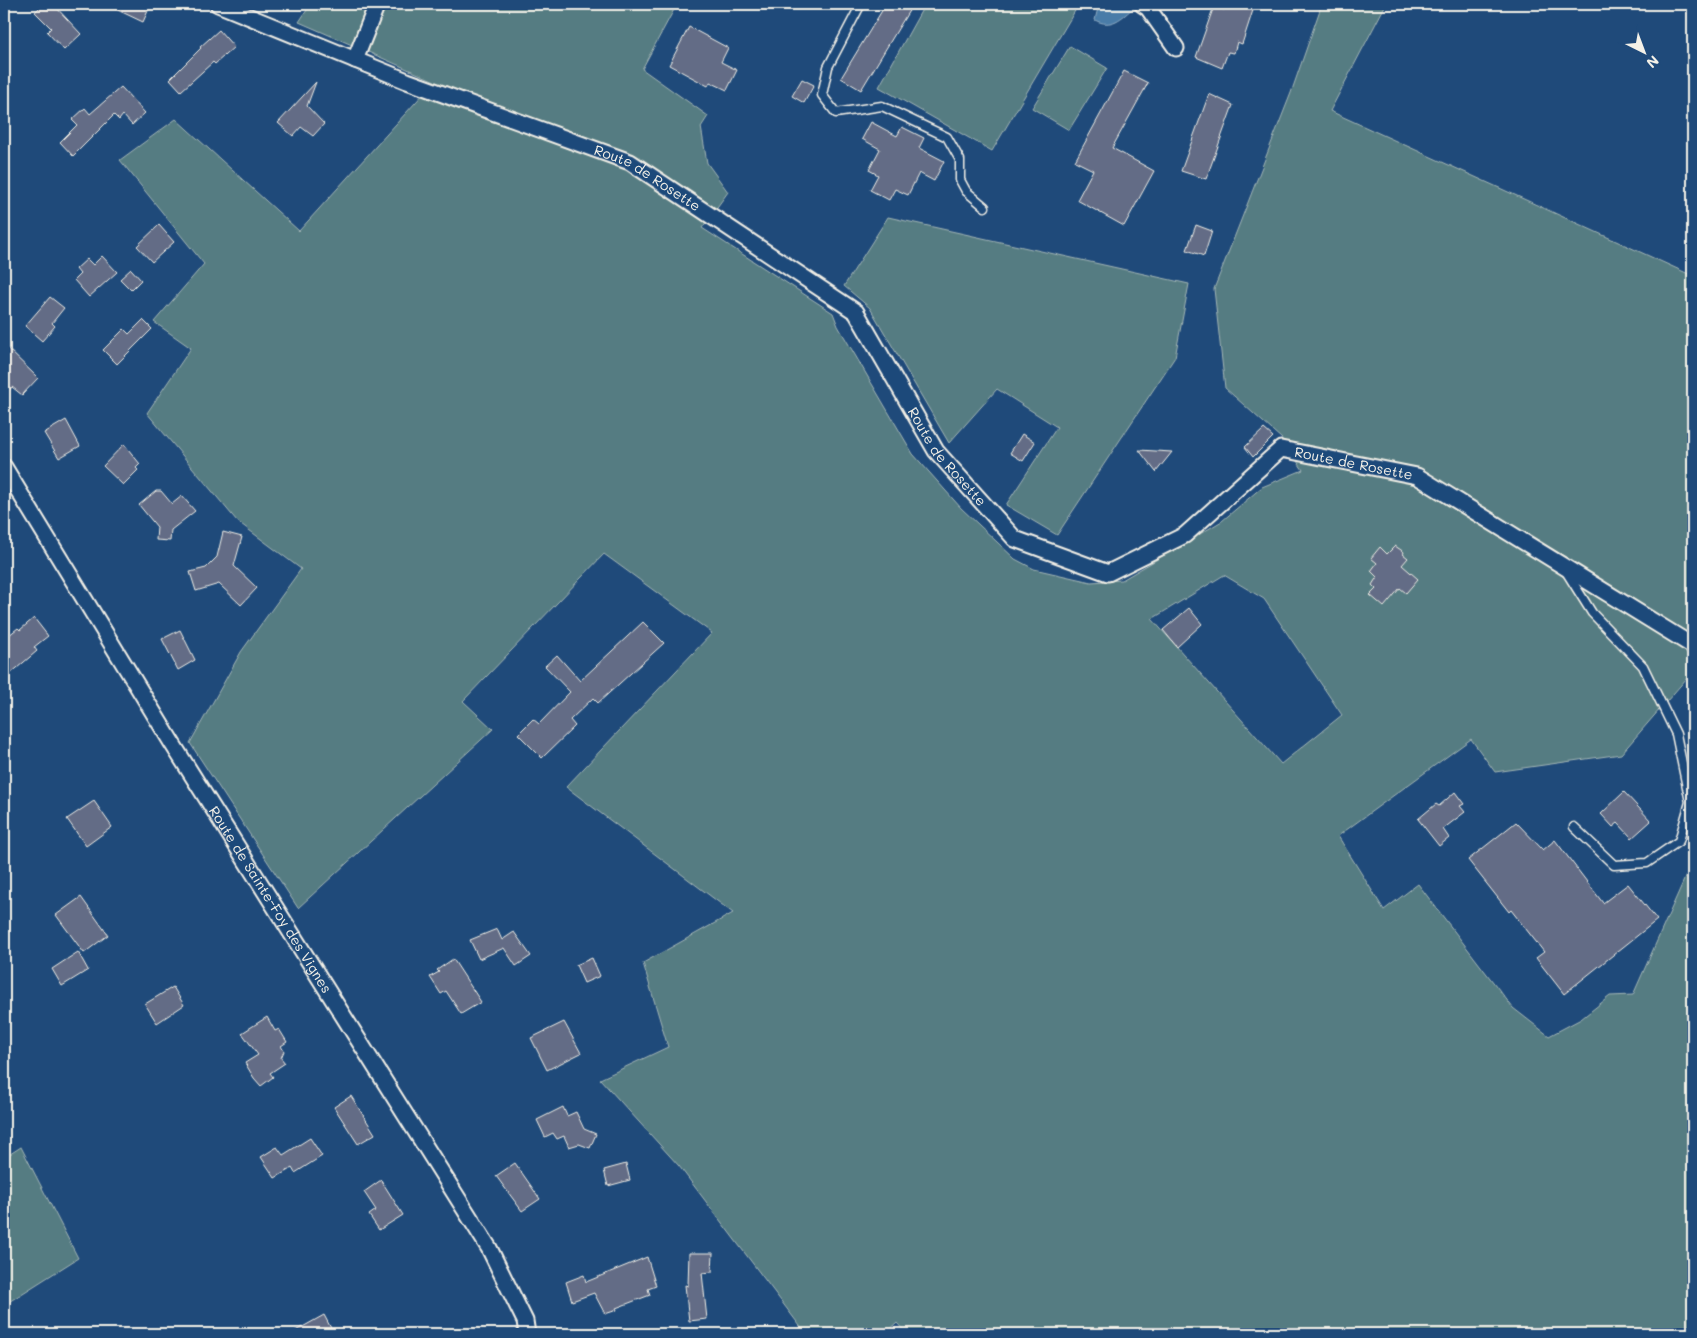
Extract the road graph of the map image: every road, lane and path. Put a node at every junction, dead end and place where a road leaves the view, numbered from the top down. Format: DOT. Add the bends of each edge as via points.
graph roads {
  1 [pos="218,4"];
  2 [pos="377,4"];
  3 [pos="861,4"];
  4 [pos="1142,4"];
  5 [pos="1176,48"];
  6 [pos="356,60"];
  7 [pos="985,208"];
  8 [pos="4,467"];
  9 [pos="1564,567"];
  10 [pos="1693,646"];
  11 [pos="1574,827"];
  12 [pos="527,1334"];
  1 -- 6 [label="street, Route de Rosette"];
  2 -- 6 [label="street"];
  3 -- 7 [label="lane" via="828,67 822,95 836,113 882,106 947,137 960,160 960,180"];
  4 -- 5 [label="street"];
  6 -- 9 [label="street, Route de Rosette" via="630,162 856,312 936,451 1015,539 1108,573 1185,535 1281,449 1416,476"];
  8 -- 12 [label="street, Route de Sainte-Foy des Vignes" via="182,760 489,1248 525,1320"];
  9 -- 10 [label="street, Route de Rosette"];
  9 -- 11 [label="lane" via="1592,613 1644,666 1676,734 1690,802 1679,840 1647,863 1614,865"];
}
